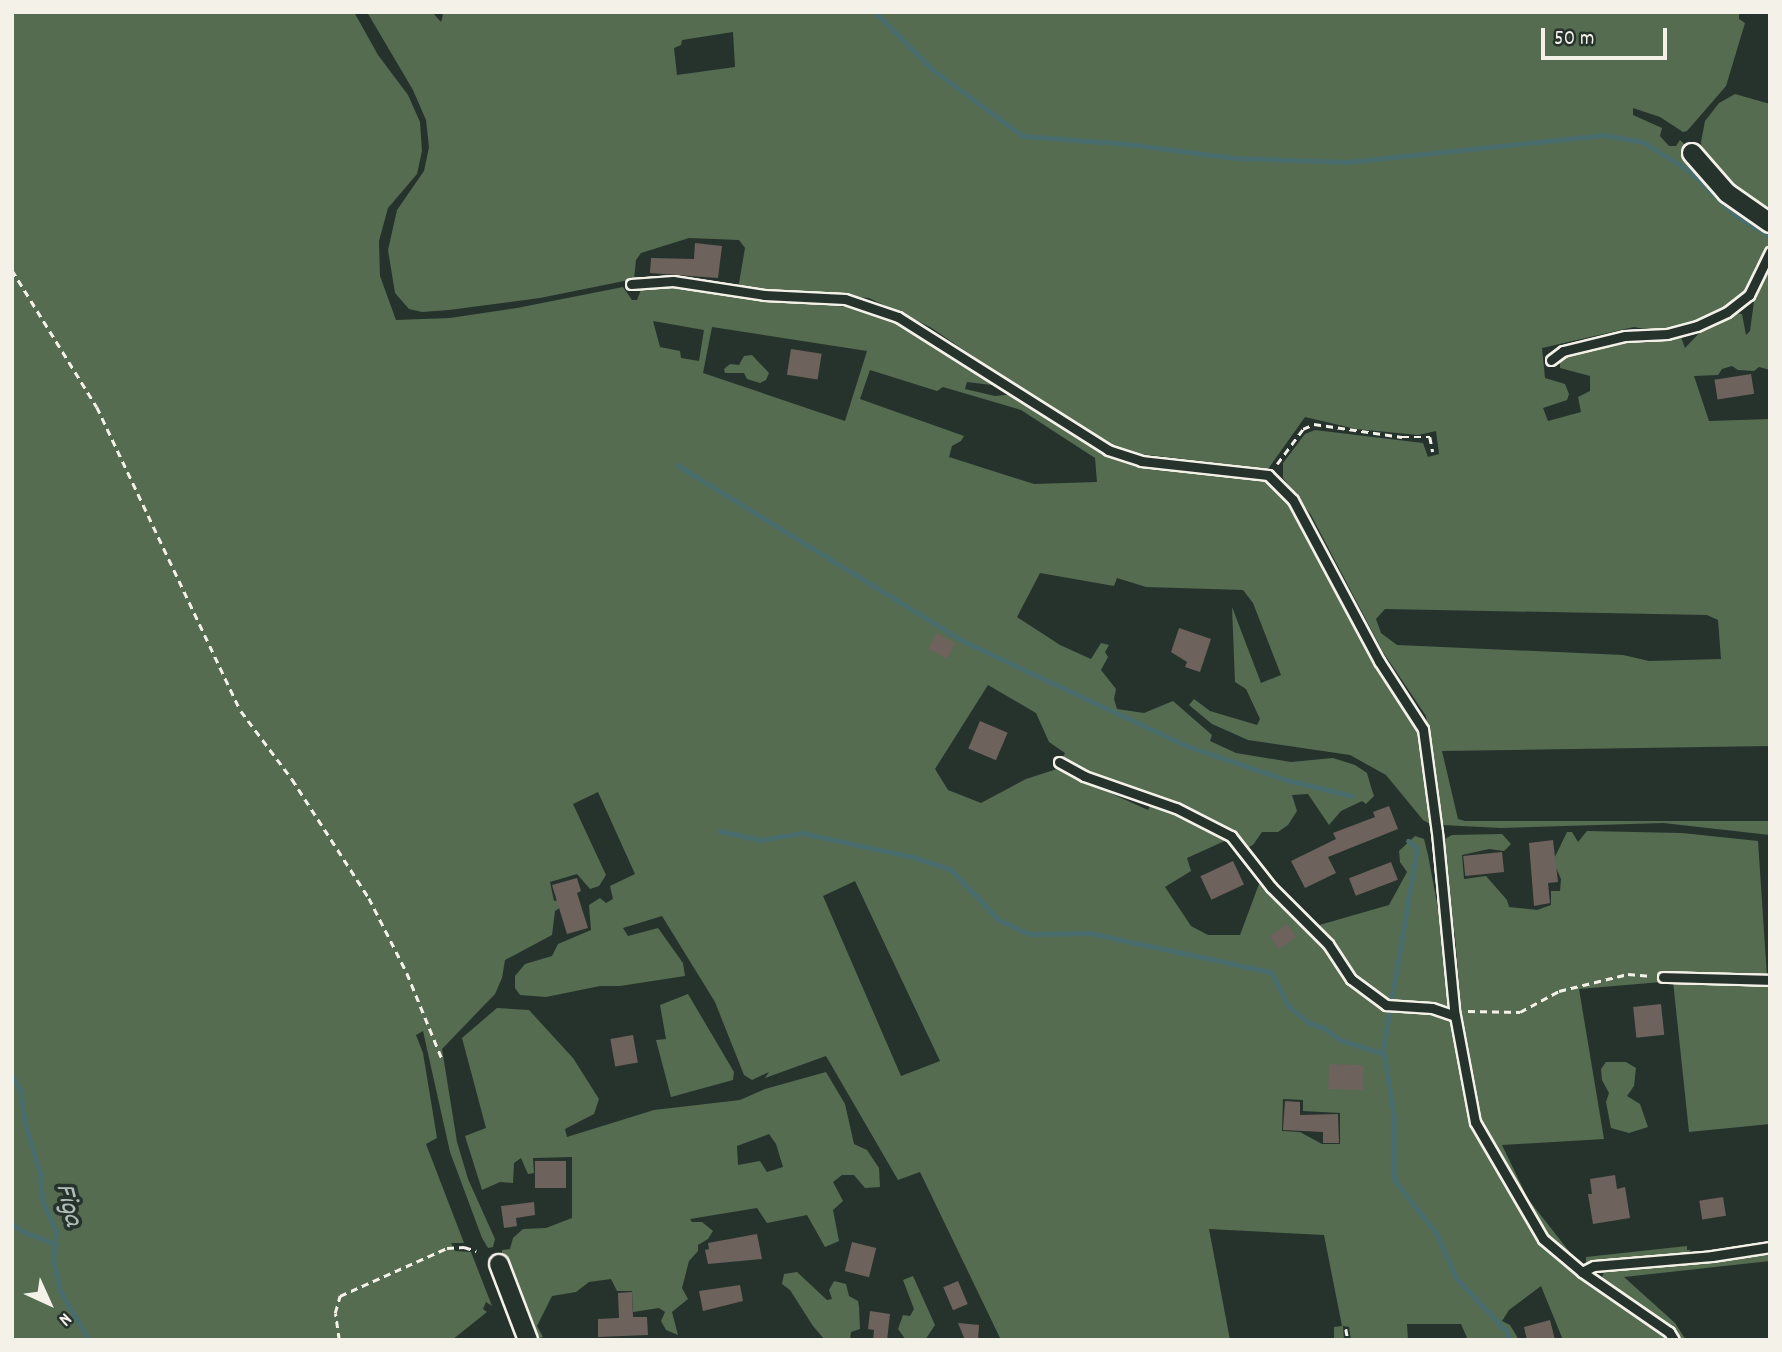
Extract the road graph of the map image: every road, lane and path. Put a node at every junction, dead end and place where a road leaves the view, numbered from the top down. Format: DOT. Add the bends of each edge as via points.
graph roads {
  1 [pos="1692,153"];
  2 [pos="1770,223"];
  3 [pos="1770,252"];
  4 [pos="12,270"];
  5 [pos="631,284"];
  6 [pos="1551,360"];
  7 [pos="1433,452"];
  8 [pos="1268,475"];
  9 [pos="1059,762"];
  10 [pos="1663,977"];
  11 [pos="1770,980"];
  12 [pos="1455,1013"];
  13 [pos="443,1061"];
  14 [pos="1770,1247"];
  15 [pos="476,1251"];
  16 [pos="499,1264"];
  17 [pos="1582,1272"];
  18 [pos="1346,1329"];
  19 [pos="339,1340"];
  20 [pos="528,1340"];
  21 [pos="1348,1340"];
  22 [pos="1674,1340"];
  1 -- 2 [label="street" via="1727,193"];
  3 -- 6 [label="lane" via="1749,295 1727,312 1698,326 1667,334 1625,336 1563,352"];
  4 -- 13 [label="path" via="97,407 241,711 292,779 369,898 407,973"];
  5 -- 8 [label="lane" via="673,281 764,295 845,299 898,317 1108,450 1141,461"];
  7 -- 8 [label="path" via="1430,437 1402,438 1314,424 1303,429"];
  8 -- 12 [label="lane" via="1293,500 1379,661 1423,729"];
  9 -- 12 [label="lane" via="1084,776 1176,808 1231,836 1271,887 1328,944 1351,979 1386,1005"];
  10 -- 11 [label="lane"];
  10 -- 12 [label="path" via="1628,974 1559,991 1520,1012"];
  12 -- 17 [label="lane" via="1475,1122 1543,1239"];
  14 -- 17 [label="lane" via="1594,1266"];
  15 -- 19 [label="path" via="446,1248 340,1296 335,1313"];
  16 -- 20 [label="street"];
  17 -- 22 [label="lane"];
  18 -- 21 [label="path"];
}
